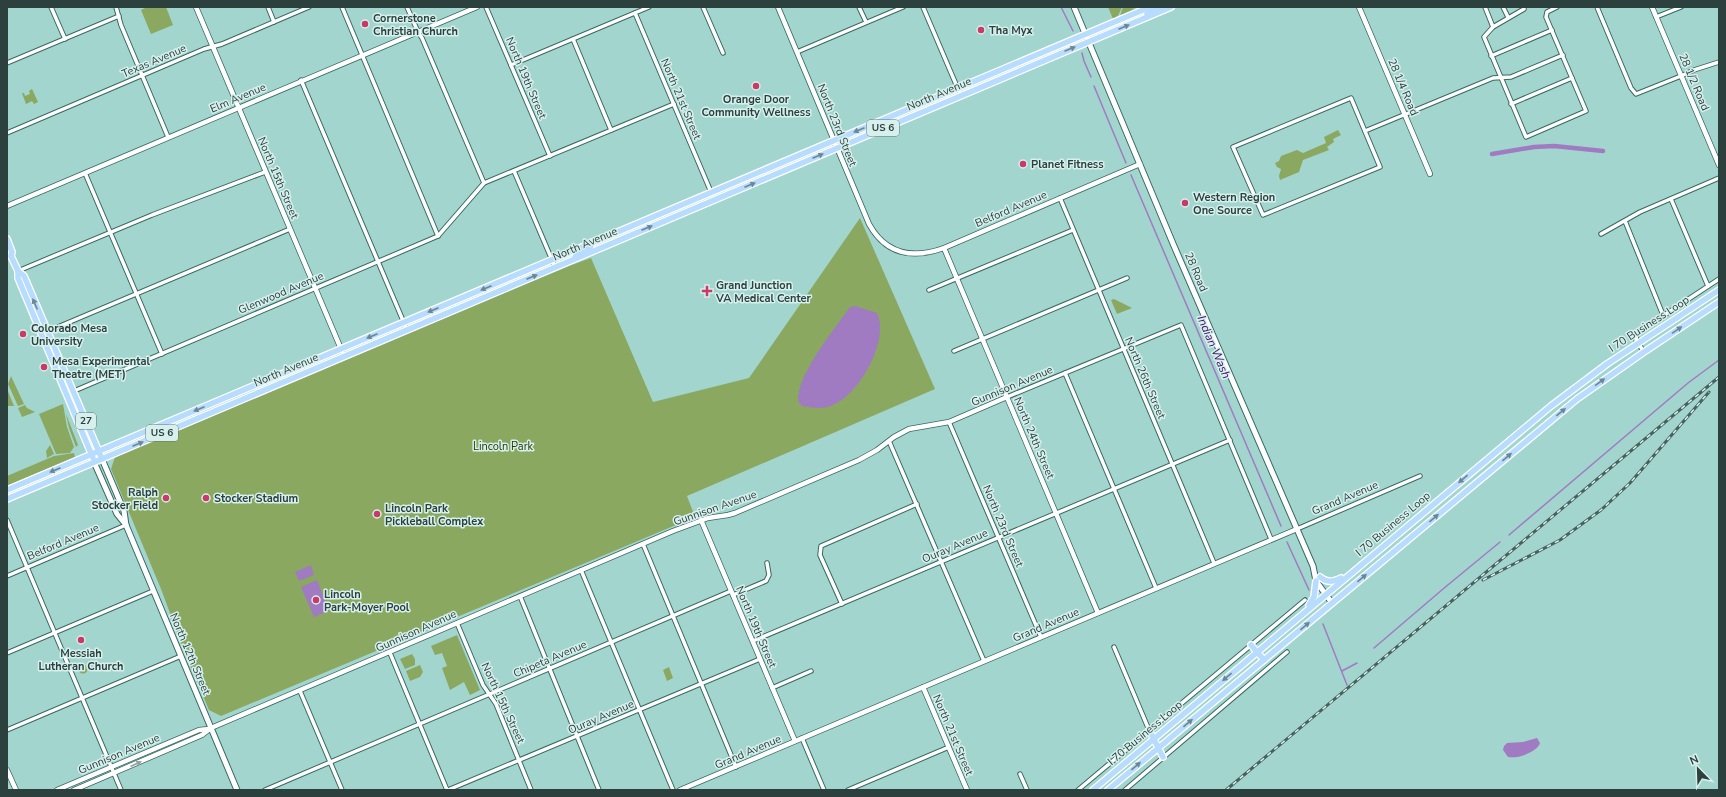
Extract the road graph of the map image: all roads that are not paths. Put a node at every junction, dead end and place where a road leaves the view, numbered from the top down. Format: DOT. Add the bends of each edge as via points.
graph roads {
  1 [pos="51,7"];
  2 [pos="116,7"];
  3 [pos="196,7"];
  4 [pos="268,7"];
  5 [pos="309,7"];
  6 [pos="342,7"];
  7 [pos="407,7"];
  8 [pos="477,7"];
  9 [pos="486,7"];
  10 [pos="649,7"];
  11 [pos="704,7"];
  12 [pos="778,7"];
  13 [pos="859,7"];
  14 [pos="903,7"];
  15 [pos="923,7"];
  16 [pos="1074,7"];
  17 [pos="1150,7"];
  18 [pos="1160,7"];
  19 [pos="1171,7"];
  20 [pos="1359,7"];
  21 [pos="1485,7"];
  22 [pos="1503,7"];
  23 [pos="1524,7"];
  24 [pos="1557,7"];
  25 [pos="1597,7"];
  26 [pos="1652,7"];
  27 [pos="1681,7"];
  28 [pos="635,13"];
  29 [pos="119,16"];
  30 [pos="1508,17"];
  31 [pos="1656,17"];
  32 [pos="1139,20"];
  33 [pos="274,22"];
  34 [pos="866,22"];
  35 [pos="1493,27"];
  36 [pos="1552,30"];
  37 [pos="418,32"];
  38 [pos="1084,35"];
  39 [pos="64,39"];
  40 [pos="573,39"];
  41 [pos="1088,42"];
  42 [pos="213,46"];
  43 [pos="1054,48"];
  44 [pos="797,52"];
  45 [pos="723,53"];
  46 [pos="362,55"];
  47 [pos="1563,55"];
  48 [pos="1491,56"];
  49 [pos="1719,62"];
  50 [pos="7,63"];
  51 [pos="1018,63"];
  52 [pos="511,65"];
  53 [pos="1024,69"];
  54 [pos="142,76"];
  55 [pos="1500,76"];
  56 [pos="1681,76"];
  57 [pos="1572,78"];
  58 [pos="301,80"];
  59 [pos="987,84"];
  60 [pos="958,88"];
  61 [pos="961,96"];
  62 [pos="674,104"];
  63 [pos="1511,104"];
  64 [pos="238,108"];
  65 [pos="1404,114"];
  66 [pos="611,130"];
  67 [pos="1365,131"];
  68 [pos="7,133"];
  69 [pos="168,136"];
  70 [pos="835,140"];
  71 [pos="837,148"];
  72 [pos="550,156"];
  73 [pos="1140,164"];
  74 [pos="1719,165"];
  75 [pos="514,171"];
  76 [pos="265,172"];
  77 [pos="85,173"];
  78 [pos="1430,174"];
  79 [pos="1719,178"];
  80 [pos="743,179"];
  81 [pos="484,183"];
  82 [pos="711,192"];
  83 [pos="1060,198"];
  84 [pos="1671,199"];
  85 [pos="714,200"];
  86 [pos="7,206"];
  87 [pos="690,210"];
  88 [pos="661,214"];
  89 [pos="664,221"];
  90 [pos="1624,221"];
  91 [pos="634,225"];
  92 [pos="290,229"];
  93 [pos="1073,230"];
  94 [pos="110,232"];
  95 [pos="1601,234"];
  96 [pos="438,236"];
  97 [pos="7,239"];
  98 [pos="592,242"];
  99 [pos="886,245"];
  100 [pos="602,248"];
  101 [pos="944,248"];
  102 [pos="9,256"];
  103 [pos="552,260"];
  104 [pos="572,260"];
  105 [pos="378,262"];
  106 [pos="555,267"];
  107 [pos="18,271"];
  108 [pos="1127,278"];
  109 [pos="957,279"];
  110 [pos="1719,279"];
  111 [pos="1708,286"];
  112 [pos="315,288"];
  113 [pos="929,290"];
  114 [pos="1098,290"];
  115 [pos="1719,290"];
  116 [pos="136,294"];
  117 [pos="462,298"];
  118 [pos="1719,302"];
  119 [pos="466,305"];
  120 [pos="1663,315"];
  121 [pos="404,322"];
  122 [pos="407,330"];
  123 [pos="44,333"];
  124 [pos="982,339"];
  125 [pos="1638,343"];
  126 [pos="341,349"];
  127 [pos="1122,349"];
  128 [pos="954,351"];
  129 [pos="1644,352"];
  130 [pos="162,354"];
  131 [pos="344,356"];
  132 [pos="1065,373"];
  133 [pos="1578,385"];
  134 [pos="254,386"];
  135 [pos="70,393"];
  136 [pos="1583,394"];
  137 [pos="1007,398"];
  138 [pos="222,408"];
  139 [pos="949,422"];
  140 [pos="1230,440"];
  141 [pos="889,441"];
  142 [pos="99,452"];
  143 [pos="91,455"];
  144 [pos="102,459"];
  145 [pos="94,462"];
  146 [pos="1172,464"];
  147 [pos="1420,476"];
  148 [pos="21,484"];
  149 [pos="1114,489"];
  150 [pos="7,490"];
  151 [pos="1448,491"];
  152 [pos="7,494"];
  153 [pos="1457,498"];
  154 [pos="7,499"];
  155 [pos="916,504"];
  156 [pos="1056,513"];
  157 [pos="7,520"];
  158 [pos="701,520"];
  159 [pos="126,526"];
  160 [pos="1297,528"];
  161 [pos="999,538"];
  162 [pos="1271,539"];
  163 [pos="643,544"];
  164 [pos="941,562"];
  165 [pos="767,563"];
  166 [pos="1214,564"];
  167 [pos="27,567"];
  168 [pos="581,570"];
  169 [pos="1350,573"];
  170 [pos="7,576"];
  171 [pos="1318,579"];
  172 [pos="1156,588"];
  173 [pos="153,591"];
  174 [pos="732,593"];
  175 [pos="1325,594"];
  176 [pos="520,596"];
  177 [pos="1305,600"];
  178 [pos="1332,603"];
  179 [pos="842,604"];
  180 [pos="1098,613"];
  181 [pos="673,616"];
  182 [pos="1294,621"];
  183 [pos="458,623"];
  184 [pos="54,633"];
  185 [pos="1041,637"];
  186 [pos="753,641"];
  187 [pos="611,643"];
  188 [pos="1251,645"];
  189 [pos="1114,647"];
  190 [pos="1257,652"];
  191 [pos="1287,652"];
  192 [pos="7,653"];
  193 [pos="390,653"];
  194 [pos="181,656"];
  195 [pos="760,659"];
  196 [pos="1264,660"];
  197 [pos="984,661"];
  198 [pos="550,669"];
  199 [pos="811,671"];
  200 [pos="701,684"];
  201 [pos="923,687"];
  202 [pos="772,688"];
  203 [pos="300,691"];
  204 [pos="489,695"];
  205 [pos="82,698"];
  206 [pos="639,710"];
  207 [pos="420,724"];
  208 [pos="211,728"];
  209 [pos="7,730"];
  210 [pos="1149,730"];
  211 [pos="577,737"];
  212 [pos="802,738"];
  213 [pos="1153,739"];
  214 [pos="795,742"];
  215 [pos="949,747"];
  216 [pos="1158,748"];
  217 [pos="1163,757"];
  218 [pos="520,761"];
  219 [pos="330,763"];
  220 [pos="111,767"];
  221 [pos="736,767"];
  222 [pos="7,770"];
  223 [pos="114,773"];
  224 [pos="1020,774"];
  225 [pos="16,790"];
  226 [pos="57,790"];
  227 [pos="74,790"];
  228 [pos="121,790"];
  229 [pos="237,790"];
  230 [pos="265,790"];
  231 [pos="342,790"];
  232 [pos="448,790"];
  233 [pos="531,790"];
  234 [pos="599,790"];
  235 [pos="673,790"];
  236 [pos="680,790"];
  237 [pos="824,790"];
  238 [pos="848,790"];
  239 [pos="967,790"];
  240 [pos="1027,790"];
  241 [pos="1078,790"];
  242 [pos="1093,790"];
  243 [pos="1108,790"];
  244 [pos="1125,790"];
  1 -- 39 [label="street"];
  2 -- 29 [label="street"];
  3 -- 42 [label="street, North 15th Street"];
  4 -- 33 [label="street"];
  5 -- 33 [label="street, Texas Avenue"];
  6 -- 46 [label="street"];
  7 -- 37 [label="street"];
  8 -- 37 [label="street, Elm Avenue"];
  9 -- 52 [label="street, North 19th Street"];
  10 -- 28 [label="street"];
  11 -- 45 [label="street"];
  12 -- 44 [label="street, North 23rd Street"];
  13 -- 34 [label="street"];
  14 -- 34 [label="street"];
  15 -- 60 [label="street"];
  16 -- 38 [label="main road, 28 Road"];
  17 -- 38 [label="main road, North Avenue / US 6"];
  18 -- 32 [label="main road"];
  19 -- 32 [label="main road, North Avenue / US 6"];
  20 -- 65 [label="street, 28 1/4 Road"];
  21 -- 35 [label="street"];
  22 -- 30 [label="street"];
  23 -- 30 [label="street"];
  24 -- 36 [label="street" via="1546,14"];
  25 -- 56 [label="street" via="1634,93 1639,94"];
  26 -- 31 [label="street, 28 1/2 Road"];
  27 -- 31 [label="street"];
  28 -- 40 [label="street"];
  28 -- 62 [label="street, North 21st Street"];
  29 -- 39 [label="street"];
  29 -- 54 [label="street"];
  30 -- 35 [label="street"];
  31 -- 56 [label="street, 28 1/2 Road"];
  41 -- 32 [label="main road, North Avenue / US 6, one-way"];
  33 -- 42 [label="street, Texas Avenue"];
  34 -- 44 [label="street"];
  35 -- 48 [label="street" via="1484,37"];
  36 -- 47 [label="street"];
  36 -- 48 [label="street"];
  37 -- 46 [label="street, Elm Avenue"];
  37 -- 81 [label="street"];
  38 -- 41 [label="main road, 28 Road"];
  38 -- 43 [label="main road, North Avenue / US 6"];
  39 -- 50 [label="street"];
  40 -- 52 [label="street"];
  40 -- 66 [label="street"];
  53 -- 41 [label="main road, North Avenue / US 6, one-way"];
  41 -- 73 [label="main road, 28 Road"];
  42 -- 54 [label="street, Texas Avenue"];
  42 -- 64 [label="street, North 15th Street"];
  43 -- 51 [label="main road, North Avenue / US 6"];
  43 -- 53 [label="main road" via="1047,54 1029,61"];
  44 -- 70 [label="street, North 23rd Street"];
  46 -- 58 [label="street, Elm Avenue"];
  46 -- 96 [label="street"];
  47 -- 55 [label="street" via="1511,77"];
  47 -- 57 [label="street"];
  48 -- 55 [label="street"];
  49 -- 56 [label="street"];
  51 -- 59 [label="main road" via="1013,69"];
  51 -- 60 [label="main road, North Avenue / US 6"];
  52 -- 72 [label="street, North 19th Street"];
  53 -- 59 [label="main road, North Avenue / US 6"];
  54 -- 68 [label="street, Texas Avenue"];
  54 -- 69 [label="street"];
  55 -- 63 [label="street"];
  55 -- 65 [label="street"];
  56 -- 74 [label="street, 28 1/2 Road"];
  57 -- 63 [label="street"];
  57 -- 63 [label="street" via="1586,111 1526,137"];
  58 -- 64 [label="street, Elm Avenue"];
  58 -- 105 [label="street"];
  59 -- 61 [label="main road, North Avenue / US 6"];
  60 -- 61 [label="street"];
  60 -- 70 [label="main road, North Avenue / US 6, one-way"];
  61 -- 71 [label="main road, North Avenue / US 6"];
  62 -- 66 [label="street"];
  62 -- 82 [label="street, North 21st Street"];
  64 -- 69 [label="street, Elm Avenue"];
  64 -- 76 [label="street, North 15th Street"];
  65 -- 67 [label="street"];
  65 -- 78 [label="street, 28 1/4 Road"];
  66 -- 72 [label="street"];
  67 -- 67 [label="street" via="1351,98 1233,147 1263,215 1380,166"];
  69 -- 77 [label="street, Elm Avenue"];
  70 -- 71 [label="street, North 23rd Street"];
  70 -- 80 [label="main road, North Avenue / US 6"];
  85 -- 71 [label="main road, North Avenue / US 6, one-way"];
  71 -- 99 [label="street, North 23rd Street" via="869,224"];
  72 -- 75 [label="street"];
  73 -- 83 [label="street, Belford Avenue"];
  73 -- 160 [label="main road, 28 Road"];
  75 -- 81 [label="street"];
  75 -- 103 [label="street"];
  76 -- 92 [label="street, North 15th Street"];
  76 -- 94 [label="street"];
  77 -- 86 [label="street, Elm Avenue"];
  77 -- 94 [label="street"];
  79 -- 84 [label="street"];
  80 -- 82 [label="main road, North Avenue / US 6"];
  80 -- 85 [label="main road" via="719,192"];
  81 -- 96 [label="street, Glenwood Avenue"];
  82 -- 87 [label="main road" via="708,198 692,205"];
  82 -- 88 [label="main road, North Avenue / US 6"];
  83 -- 93 [label="street, North 26th Street"];
  83 -- 101 [label="street, Belford Avenue"];
  84 -- 90 [label="street"];
  84 -- 111 [label="street"];
  85 -- 87 [label="main road, North Avenue / US 6"];
  87 -- 89 [label="main road, North Avenue / US 6"];
  88 -- 89 [label="main road"];
  88 -- 91 [label="main road, North Avenue / US 6"];
  100 -- 89 [label="main road, North Avenue / US 6, one-way"];
  90 -- 95 [label="street"];
  90 -- 120 [label="street"];
  91 -- 98 [label="main road, North Avenue / US 6"];
  91 -- 100 [label="main road" via="606,240"];
  92 -- 112 [label="street, North 15th Street"];
  92 -- 116 [label="street"];
  93 -- 109 [label="street"];
  93 -- 114 [label="street, North 26th Street"];
  94 -- 107 [label="street"];
  94 -- 116 [label="street"];
  96 -- 105 [label="street, Glenwood Avenue"];
  97 -- 102 [label="main road, North 12th Street / 27" via="12,252"];
  98 -- 103 [label="main road, North Avenue / US 6"];
  98 -- 104 [label="main road" via="590,248 580,252"];
  99 -- 101 [label="street, Belford Avenue" via="912,254 924,254"];
  100 -- 104 [label="main road, North Avenue / US 6"];
  101 -- 109 [label="street, North 24th Street"];
  102 -- 107 [label="main road, North 12th Street / 27"];
  103 -- 106 [label="street"];
  103 -- 117 [label="main road, North Avenue / US 6, one-way"];
  104 -- 106 [label="main road, North Avenue / US 6"];
  105 -- 112 [label="street, Glenwood Avenue"];
  105 -- 121 [label="street"];
  119 -- 106 [label="main road, North Avenue / US 6, one-way"];
  107 -- 123 [label="main road, North 12th Street / 27" via="18,278"];
  108 -- 114 [label="street"];
  109 -- 113 [label="street"];
  109 -- 124 [label="street, North 24th Street"];
  110 -- 111 [label="street"];
  111 -- 120 [label="street"];
  112 -- 126 [label="street, North 15th Street"];
  112 -- 130 [label="street, Glenwood Avenue"];
  114 -- 124 [label="street"];
  114 -- 127 [label="street, North 26th Street"];
  115 -- 125 [label="main road, I 70 Business Loop"];
  116 -- 123 [label="street"];
  116 -- 130 [label="street"];
  117 -- 119 [label="main road"];
  117 -- 121 [label="main road, North Avenue / US 6, one-way"];
  129 -- 118 [label="main road, I 70 Business Loop, one-way"];
  119 -- 122 [label="main road, North Avenue / US 6"];
  120 -- 125 [label="street" via="1637,333"];
  121 -- 122 [label="street"];
  121 -- 126 [label="main road, North Avenue / US 6, one-way"];
  122 -- 131 [label="main road, North Avenue / US 6"];
  123 -- 135 [label="main road, North 12th Street / 27"];
  124 -- 128 [label="street"];
  124 -- 137 [label="street, North 24th Street"];
  125 -- 129 [label="street"];
  125 -- 133 [label="main road, I 70 Business Loop"];
  126 -- 131 [label="street, North 15th Street"];
  126 -- 134 [label="main road, North Avenue / US 6"];
  127 -- 132 [label="street, Gunnison Avenue"];
  127 -- 140 [label="street, Gunnison Avenue" via="1180,325"];
  127 -- 146 [label="street, North 26th Street"];
  136 -- 129 [label="main road, I 70 Business Loop, one-way"];
  130 -- 135 [label="street, Glenwood Avenue"];
  131 -- 138 [label="main road, North Avenue / US 6"];
  132 -- 137 [label="street, Gunnison Avenue"];
  132 -- 149 [label="street"];
  133 -- 136 [label="main road"];
  133 -- 151 [label="main road, I 70 Business Loop, one-way"];
  134 -- 138 [label="main road" via="250,392 233,399"];
  134 -- 142 [label="main road, North Avenue / US 6, one-way"];
  135 -- 142 [label="main road, North 12th Street / 27"];
  135 -- 143 [label="main road, North 12th Street / 27"];
  153 -- 136 [label="main road, I 70 Business Loop, one-way"];
  137 -- 139 [label="street, Gunnison Avenue"];
  137 -- 156 [label="street, North 24th Street"];
  144 -- 138 [label="main road, North Avenue / US 6, one-way"];
  139 -- 141 [label="street, Gunnison Avenue" via="913,428"];
  139 -- 161 [label="street, North 23rd Street"];
  140 -- 146 [label="street, Ouray Avenue"];
  140 -- 162 [label="street"];
  141 -- 155 [label="street"];
  141 -- 158 [label="street, Gunnison Avenue" via="859,460 743,510"];
  142 -- 143 [label="main road, North Avenue / US 6"];
  142 -- 144 [label="main road, North 12th Street / 27"];
  143 -- 145 [label="main road, North 12th Street / 27"];
  143 -- 148 [label="main road, North Avenue / US 6, one-way"];
  144 -- 145 [label="main road, North Avenue / US 6"];
  144 -- 159 [label="main road, North 12th Street / 27" via="124,511"];
  145 -- 154 [label="main road, North Avenue / US 6"];
  145 -- 159 [label="main road, North 12th Street / 27" via="117,514"];
  146 -- 149 [label="street, Ouray Avenue"];
  146 -- 166 [label="street, North 26th Street"];
  147 -- 160 [label="street, Grand Avenue"];
  148 -- 150 [label="main road, North Avenue / US 6"];
  148 -- 152 [label="main road"];
  149 -- 156 [label="street, Ouray Avenue"];
  149 -- 172 [label="street"];
  151 -- 153 [label="main road"];
  151 -- 169 [label="main road, I 70 Business Loop"];
  178 -- 153 [label="main road, I 70 Business Loop, one-way"];
  155 -- 164 [label="street"];
  155 -- 179 [label="street" via="820,548 820,555"];
  156 -- 161 [label="street, Ouray Avenue"];
  156 -- 180 [label="street, North 24th Street"];
  157 -- 167 [label="street"];
  158 -- 163 [label="street, Gunnison Avenue"];
  158 -- 174 [label="street, North 19th Street"];
  159 -- 167 [label="street, Belford Avenue"];
  159 -- 173 [label="main road, North 12th Street / 27"];
  160 -- 162 [label="street, Grand Avenue"];
  160 -- 171 [label="main road, 28 Road"];
  161 -- 164 [label="street, Ouray Avenue"];
  161 -- 185 [label="street, North 23rd Street"];
  162 -- 166 [label="street, Grand Avenue"];
  163 -- 168 [label="street, Gunnison Avenue"];
  163 -- 181 [label="street"];
  164 -- 179 [label="street, Ouray Avenue"];
  164 -- 197 [label="street"];
  165 -- 174 [label="street, Chipeta Avenue" via="769,575 766,581"];
  166 -- 172 [label="street, Grand Avenue"];
  167 -- 170 [label="street, Belford Avenue"];
  167 -- 184 [label="street"];
  168 -- 176 [label="street, Gunnison Avenue"];
  168 -- 187 [label="street"];
  169 -- 171 [label="main road" via="1331,582"];
  169 -- 175 [label="main road, I 70 Business Loop"];
  171 -- 175 [label="main road, 28 Road"];
  171 -- 182 [label="main road" via="1312,601"];
  172 -- 180 [label="street, Grand Avenue"];
  173 -- 184 [label="street"];
  173 -- 194 [label="main road, North 12th Street / 27"];
  174 -- 181 [label="street, Chipeta Avenue"];
  174 -- 186 [label="street, North 19th Street"];
  175 -- 178 [label="main road, 28 Road"];
  175 -- 182 [label="main road, I 70 Business Loop"];
  176 -- 183 [label="street, Gunnison Avenue"];
  176 -- 198 [label="street"];
  177 -- 188 [label="street"];
  196 -- 178 [label="main road, I 70 Business Loop, one-way"];
  179 -- 186 [label="street, Ouray Avenue"];
  180 -- 185 [label="street, Grand Avenue"];
  181 -- 187 [label="street, Chipeta Avenue"];
  181 -- 200 [label="street"];
  182 -- 190 [label="main road, I 70 Business Loop"];
  183 -- 193 [label="street, Gunnison Avenue"];
  183 -- 204 [label="street, North 15th Street"];
  184 -- 192 [label="street"];
  184 -- 205 [label="street"];
  185 -- 197 [label="street, Grand Avenue"];
  186 -- 195 [label="street, North 19th Street"];
  187 -- 198 [label="street, Chipeta Avenue"];
  187 -- 206 [label="street"];
  188 -- 190 [label="main road"];
  188 -- 210 [label="street"];
  189 -- 210 [label="street"];
  190 -- 196 [label="main road"];
  190 -- 213 [label="main road, I 70 Business Loop, one-way"];
  191 -- 217 [label="street"];
  193 -- 203 [label="street, Gunnison Avenue"];
  193 -- 207 [label="street"];
  194 -- 205 [label="street"];
  194 -- 208 [label="main road, North 12th Street / 27"];
  195 -- 200 [label="street, Ouray Avenue"];
  195 -- 202 [label="street, North 19th Street"];
  216 -- 196 [label="main road, I 70 Business Loop, one-way"];
  197 -- 201 [label="street, Grand Avenue"];
  198 -- 204 [label="street, Chipeta Avenue"];
  198 -- 211 [label="street"];
  199 -- 202 [label="street"];
  200 -- 206 [label="street, Ouray Avenue"];
  200 -- 221 [label="street"];
  201 -- 212 [label="street, Grand Avenue"];
  201 -- 215 [label="street, North 21st Street"];
  202 -- 214 [label="street, North 19th Street"];
  203 -- 208 [label="street, Gunnison Avenue"];
  203 -- 219 [label="street"];
  204 -- 207 [label="street, Chipeta Avenue"];
  204 -- 218 [label="street, North 15th Street" via="496,704"];
  205 -- 209 [label="street"];
  205 -- 220 [label="street"];
  206 -- 211 [label="street, Ouray Avenue"];
  206 -- 235 [label="street"];
  207 -- 219 [label="street, Chipeta Avenue"];
  207 -- 232 [label="street"];
  208 -- 220 [label="street, Gunnison Avenue" via="199,730"];
  223 -- 208 [label="street, Gunnison Avenue, one-way" via="202,735"];
  208 -- 229 [label="main road, North 12th Street / 27"];
  210 -- 213 [label="main road"];
  210 -- 241 [label="street"];
  211 -- 218 [label="street, Ouray Avenue"];
  211 -- 234 [label="street"];
  212 -- 214 [label="street, Grand Avenue"];
  212 -- 237 [label="street"];
  213 -- 216 [label="main road"];
  213 -- 242 [label="main road, I 70 Business Loop"];
  214 -- 221 [label="street, Grand Avenue"];
  215 -- 238 [label="street"];
  215 -- 239 [label="street, North 21st Street"];
  216 -- 217 [label="main road"];
  243 -- 216 [label="main road, I 70 Business Loop, one-way"];
  217 -- 244 [label="street"];
  218 -- 232 [label="street, Ouray Avenue"];
  218 -- 233 [label="street, North 15th Street"];
  219 -- 230 [label="street, Chipeta Avenue"];
  219 -- 231 [label="street"];
  220 -- 223 [label="street"];
  220 -- 226 [label="street, Gunnison Avenue"];
  221 -- 236 [label="street, Grand Avenue"];
  222 -- 225 [label="street"];
  223 -- 227 [label="street, Gunnison Avenue"];
  223 -- 228 [label="street"];
  224 -- 240 [label="street"];
}
